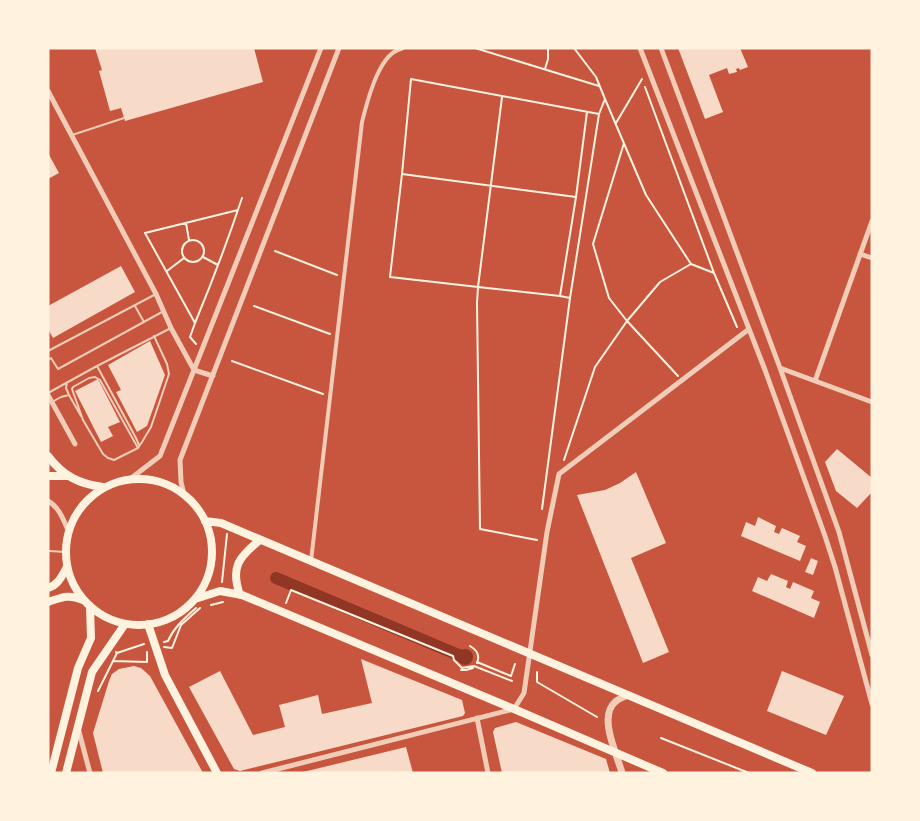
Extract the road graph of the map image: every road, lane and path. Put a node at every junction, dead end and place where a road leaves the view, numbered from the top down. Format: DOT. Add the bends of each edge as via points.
graph roads {
  1 [pos="321,48"];
  2 [pos="339,48"];
  3 [pos="403,48"];
  4 [pos="475,48"];
  5 [pos="548,48"];
  6 [pos="574,48"];
  7 [pos="640,48"];
  8 [pos="661,48"];
  9 [pos="484,49"];
  10 [pos="545,69"];
  11 [pos="600,86"];
  12 [pos="48,91"];
  13 [pos="502,96"];
  14 [pos="605,99"];
  15 [pos="587,112"];
  16 [pos="599,114"];
  17 [pos="124,118"];
  18 [pos="616,124"];
  19 [pos="72,135"];
  20 [pos="624,143"];
  21 [pos="402,174"];
  22 [pos="490,185"];
  23 [pos="576,196"];
  24 [pos="242,198"];
  25 [pos="238,210"];
  26 [pos="872,221"];
  27 [pos="186,223"];
  28 [pos="189,240"];
  29 [pos="275,251"];
  30 [pos="860,254"];
  31 [pos="203,257"];
  32 [pos="184,258"];
  33 [pos="872,258"];
  34 [pos="691,264"];
  35 [pos="218,265"];
  36 [pos="166,271"];
  37 [pos="714,273"];
  38 [pos="344,278"];
  39 [pos="478,287"];
  40 [pos="156,294"];
  41 [pos="560,296"];
  42 [pos="570,298"];
  43 [pos="135,306"];
  44 [pos="254,306"];
  45 [pos="164,311"];
  46 [pos="627,321"];
  47 [pos="144,322"];
  48 [pos="195,323"];
  49 [pos="171,328"];
  50 [pos="749,329"];
  51 [pos="741,335"];
  52 [pos="154,336"];
  53 [pos="338,337"];
  54 [pos="202,350"];
  55 [pos="48,351"];
  56 [pos="48,360"];
  57 [pos="232,361"];
  58 [pos="97,366"];
  59 [pos="780,368"];
  60 [pos="194,370"];
  61 [pos="213,376"];
  62 [pos="682,380"];
  63 [pos="815,381"];
  64 [pos="67,382"];
  65 [pos="48,394"];
  66 [pos="69,395"];
  67 [pos="331,397"];
  68 [pos="52,402"];
  69 [pos="872,402"];
  70 [pos="83,420"];
  71 [pos="75,444"];
  72 [pos="138,448"];
  73 [pos="48,456"];
  74 [pos="559,474"];
  75 [pos="48,476"];
  76 [pos="68,476"];
  77 [pos="130,479"];
  78 [pos="103,487"];
  79 [pos="184,495"];
  80 [pos="48,501"];
  81 [pos="541,517"];
  82 [pos="205,521"];
  83 [pos="68,530"];
  84 [pos="226,538"];
  85 [pos="260,540"];
  86 [pos="538,540"];
  87 [pos="49,551"];
  88 [pos="66,552"];
  89 [pos="311,561"];
  90 [pos="67,567"];
  91 [pos="48,588"];
  92 [pos="223,588"];
  93 [pos="240,595"];
  94 [pos="195,599"];
  95 [pos="83,600"];
  96 [pos="48,602"];
  97 [pos="206,602"];
  98 [pos="292,605"];
  99 [pos="90,606"];
  100 [pos="125,624"];
  101 [pos="148,624"];
  102 [pos="168,641"];
  103 [pos="152,644"];
  104 [pos="114,646"];
  105 [pos="470,646"];
  106 [pos="117,653"];
  107 [pos="530,654"];
  108 [pos="872,655"];
  109 [pos="113,661"];
  110 [pos="477,662"];
  111 [pos="515,664"];
  112 [pos="474,666"];
  113 [pos="461,669"];
  114 [pos="537,672"];
  115 [pos="512,681"];
  116 [pos="628,695"];
  117 [pos="86,698"];
  118 [pos="872,704"];
  119 [pos="514,709"];
  120 [pos="597,717"];
  121 [pos="477,718"];
  122 [pos="78,728"];
  123 [pos="661,738"];
  124 [pos="616,752"];
  125 [pos="51,773"];
  126 [pos="66,773"];
  127 [pos="90,773"];
  128 [pos="218,773"];
  129 [pos="262,773"];
  130 [pos="488,773"];
  131 [pos="622,773"];
  132 [pos="663,773"];
  133 [pos="749,773"];
  134 [pos="812,773"];
  1 -- 54 [label="street"];
  2 -- 61 [label="street"];
  3 -- 38 [label="street" via="393,52 381,66 366,103"];
  4 -- 9 [label="path"];
  5 -- 10 [label="path"];
  6 -- 11 [label="path"];
  7 -- 50 [label="street"];
  8 -- 59 [label="street"];
  9 -- 10 [label="path"];
  10 -- 11 [label="path"];
  11 -- 14 [label="path"];
  12 -- 19 [label="street"];
  13 -- 15 [label="path"];
  13 -- 21 [label="path" via="411,79"];
  13 -- 22 [label="path"];
  14 -- 16 [label="path"];
  14 -- 18 [label="path"];
  15 -- 16 [label="path"];
  15 -- 23 [label="path"];
  16 -- 42 [label="path"];
  17 -- 19 [label="lane"];
  18 -- 20 [label="path"];
  18 -- 37 [label="path" via="642,80"];
  19 -- 40 [label="street"];
  20 -- 34 [label="path" via="646,195"];
  20 -- 46 [label="path" via="593,244 609,298"];
  21 -- 22 [label="path"];
  21 -- 39 [label="path" via="390,277"];
  22 -- 23 [label="path"];
  22 -- 39 [label="path"];
  23 -- 41 [label="path"];
  24 -- 25 [label="path"];
  25 -- 27 [label="path"];
  25 -- 35 [label="path"];
  26 -- 30 [label="street"];
  27 -- 28 [label="path"];
  27 -- 36 [label="path" via="145,233"];
  28 -- 31 [label="path" via="202,244"];
  28 -- 32 [label="path" via="183,246"];
  29 -- 38 [label="path"];
  30 -- 33 [label="street"];
  30 -- 63 [label="street"];
  31 -- 32 [label="path" via="194,263"];
  31 -- 35 [label="path"];
  32 -- 36 [label="path"];
  34 -- 37 [label="path"];
  34 -- 46 [label="path" via="660,282"];
  35 -- 48 [label="path"];
  36 -- 48 [label="path"];
  37 -- 51 [label="path"];
  38 -- 53 [label="street"];
  39 -- 41 [label="path"];
  39 -- 86 [label="path" via="480,530"];
  40 -- 43 [label="lane"];
  40 -- 45 [label="street"];
  41 -- 42 [label="path"];
  42 -- 81 [label="path"];
  43 -- 47 [label="lane"];
  43 -- 55 [label="lane"];
  44 -- 53 [label="path"];
  45 -- 47 [label="lane"];
  45 -- 49 [label="street"];
  46 -- 62 [label="path"];
  46 -- 74 [label="path" via="595,367"];
  47 -- 56 [label="lane" via="58,369 51,358"];
  48 -- 54 [label="path" via="190,337"];
  49 -- 52 [label="lane"];
  49 -- 60 [label="street"];
  50 -- 51 [label="street"];
  50 -- 118 [label="street" via="825,536"];
  51 -- 62 [label="street"];
  52 -- 58 [label="lane"];
  52 -- 72 [label="lane" via="169,374 151,427"];
  53 -- 67 [label="street"];
  54 -- 60 [label="street"];
  57 -- 67 [label="path"];
  58 -- 64 [label="lane"];
  58 -- 72 [label="lane"];
  59 -- 63 [label="street"];
  59 -- 108 [label="street" via="839,532"];
  60 -- 61 [label="street"];
  60 -- 77 [label="street" via="160,456"];
  61 -- 79 [label="street" via="180,460"];
  62 -- 74 [label="street"];
  63 -- 69 [label="street"];
  64 -- 65 [label="lane"];
  64 -- 66 [label="lane"];
  65 -- 68 [label="street"];
  66 -- 68 [label="lane"];
  66 -- 70 [label="lane"];
  67 -- 89 [label="street"];
  68 -- 71 [label="street"];
  70 -- 72 [label="lane" via="108,458"];
  70 -- 72 [label="lane" via="72,389 95,377"];
  73 -- 76 [label="highway"];
  74 -- 107 [label="street"];
  75 -- 76 [label="highway"];
  76 -- 78 [label="highway" via="80,483"];
  77 -- 78 [label="highway"];
  77 -- 79 [label="highway" via="153,480"];
  78 -- 83 [label="highway" via="80,508"];
  79 -- 82 [label="highway"];
  80 -- 83 [label="street" via="62,515"];
  82 -- 85 [label="highway" via="221,523"];
  82 -- 94 [label="highway" via="212,551 210,569"];
  83 -- 88 [label="highway"];
  84 -- 92 [label="path"];
  85 -- 89 [label="highway"];
  85 -- 93 [label="highway" via="239,559 236,569"];
  87 -- 88 [label="lane"];
  88 -- 90 [label="highway"];
  89 -- 107 [label="highway"];
  90 -- 91 [label="main road" via="54,586"];
  90 -- 95 [label="highway"];
  92 -- 93 [label="highway"];
  92 -- 94 [label="highway"];
  92 -- 103 [label="path" via="223,602 201,607 181,625 172,648"];
  93 -- 119 [label="highway"];
  94 -- 101 [label="highway" via="166,620"];
  95 -- 96 [label="main road" via="72,595"];
  95 -- 99 [label="highway"];
  97 -- 102 [label="path" via="184,618"];
  98 -- 112 [label="path" via="286,603 291,590 453,656 462,668"];
  99 -- 100 [label="highway"];
  99 -- 125 [label="highway" via="91,638 78,668"];
  100 -- 101 [label="highway"];
  100 -- 104 [label="highway"];
  101 -- 103 [label="main road"];
  103 -- 106 [label="path"];
  103 -- 109 [label="path" via="147,646 147,662"];
  103 -- 128 [label="main road"];
  104 -- 106 [label="path"];
  104 -- 106 [label="path" via="119,647"];
  104 -- 117 [label="highway" via="92,672"];
  105 -- 110 [label="path" via="477,652"];
  106 -- 109 [label="path"];
  107 -- 116 [label="highway"];
  107 -- 119 [label="street" via="524,693"];
  109 -- 117 [label="path" via="94,700"];
  110 -- 111 [label="path" via="511,676"];
  110 -- 112 [label="path"];
  112 -- 113 [label="path"];
  112 -- 115 [label="path"];
  114 -- 120 [label="path" via="537,682"];
  116 -- 124 [label="street" via="615,702 609,712 608,730"];
  116 -- 134 [label="highway"];
  117 -- 122 [label="highway"];
  119 -- 121 [label="street"];
  119 -- 124 [label="highway"];
  121 -- 129 [label="street"];
  121 -- 130 [label="street"];
  122 -- 126 [label="highway"];
  122 -- 127 [label="street"];
  123 -- 133 [label="path"];
  124 -- 131 [label="street"];
  124 -- 132 [label="highway"];
}
